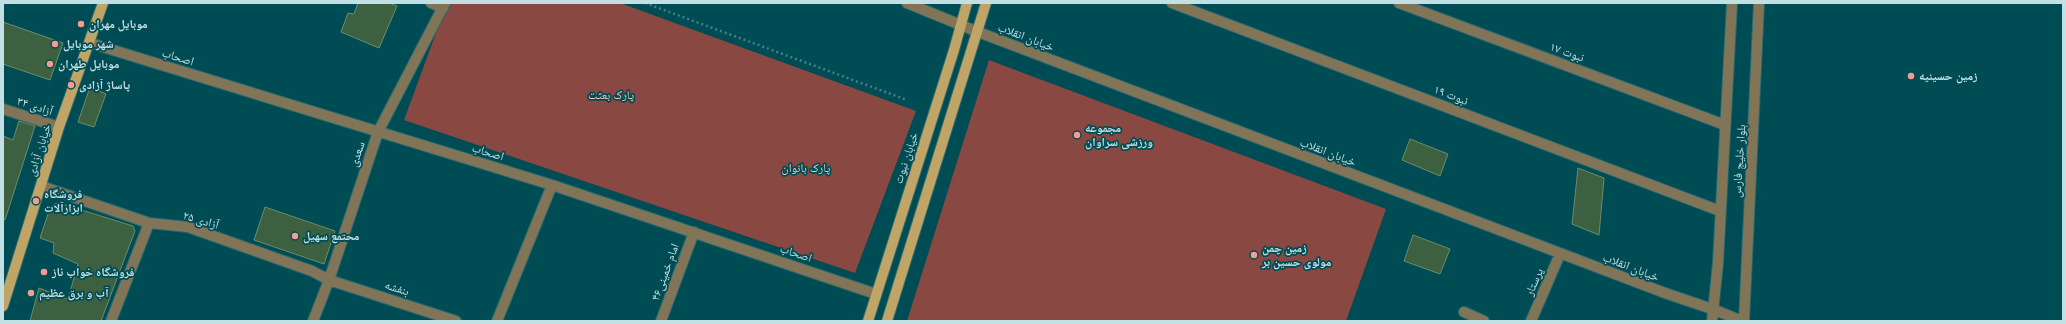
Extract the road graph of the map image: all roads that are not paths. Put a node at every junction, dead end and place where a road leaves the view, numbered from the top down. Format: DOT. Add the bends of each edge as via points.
graph roads {
  1 [pos="104,3"];
  2 [pos="431,3"];
  3 [pos="907,3"];
  4 [pos="967,3"];
  5 [pos="986,3"];
  6 [pos="1172,3"];
  7 [pos="1400,3"];
  8 [pos="1732,3"];
  9 [pos="1759,3"];
  10 [pos="444,5"];
  11 [pos="961,24"];
  12 [pos="978,32"];
  13 [pos="90,43"];
  14 [pos="3,109"];
  15 [pos="1725,125"];
  16 [pos="60,127"];
  17 [pos="378,132"];
  18 [pos="552,185"];
  19 [pos="41,186"];
  20 [pos="1720,211"];
  21 [pos="149,223"];
  22 [pos="694,232"];
  23 [pos="1560,254"];
  24 [pos="329,280"];
  25 [pos="876,294"];
  26 [pos="893,300"];
  27 [pos="3,306"];
  28 [pos="1715,310"];
  29 [pos="1464,312"];
  30 [pos="111,321"];
  31 [pos="313,321"];
  32 [pos="456,321"];
  33 [pos="497,321"];
  34 [pos="661,321"];
  35 [pos="868,321"];
  36 [pos="887,321"];
  37 [pos="1484,321"];
  38 [pos="1532,321"];
  39 [pos="1712,321"];
  40 [pos="1743,321"];
  1 -- 13 [label="main road, خیابان آزادی"];
  2 -- 10 [label="street"];
  3 -- 11 [label="street, خیابان انقلاب"];
  4 -- 11 [label="main road, خیابان نبوت"];
  5 -- 12 [label="main road"];
  6 -- 20 [label="street, نبوت ۱۹"];
  7 -- 15 [label="street, نبوت ۱۷"];
  8 -- 15 [label="street, بلوار خلیج فارس"];
  9 -- 40 [label="street, بلوار خلیج فارس"];
  10 -- 17 [label="street, سعدی"];
  11 -- 12 [label="street, خیابان انقلاب"];
  11 -- 25 [label="main road, خیابان نبوت"];
  12 -- 23 [label="street, خیابان انقلاب"];
  12 -- 26 [label="main road"];
  13 -- 16 [label="main road, خیابان آزادی"];
  13 -- 17 [label="street, اصحاب"];
  14 -- 16 [label="street, آزادی ۳۴"];
  15 -- 20 [label="street, بلوار خلیج فارس"];
  16 -- 19 [label="main road, خیابان آزادی"];
  17 -- 18 [label="street, اصحاب"];
  17 -- 24 [label="street, سعدی"];
  18 -- 22 [label="street, اصحاب"];
  18 -- 33 [label="street"];
  19 -- 21 [label="street, آزادی ۲۵"];
  19 -- 27 [label="main road, خیابان آزادی"];
  20 -- 28 [label="street, بلوار خلیج فارس"];
  21 -- 24 [label="street, آزادی ۲۵" via="188,227 312,271"];
  21 -- 30 [label="street"];
  22 -- 25 [label="street, اصحاب"];
  22 -- 34 [label="street, امام خمینی۴۶"];
  23 -- 28 [label="street, خیابان انقلاب"];
  23 -- 38 [label="street, پرستار"];
  24 -- 31 [label="street, سعدی"];
  24 -- 32 [label="street, بنفشه"];
  25 -- 26 [label="main road"];
  25 -- 35 [label="main road, خیابان نبوت"];
  26 -- 36 [label="main road"];
  28 -- 39 [label="street, بلوار خلیج فارس"];
  28 -- 40 [label="street, خیابان انقلاب"];
  29 -- 37 [label="street"];
}
